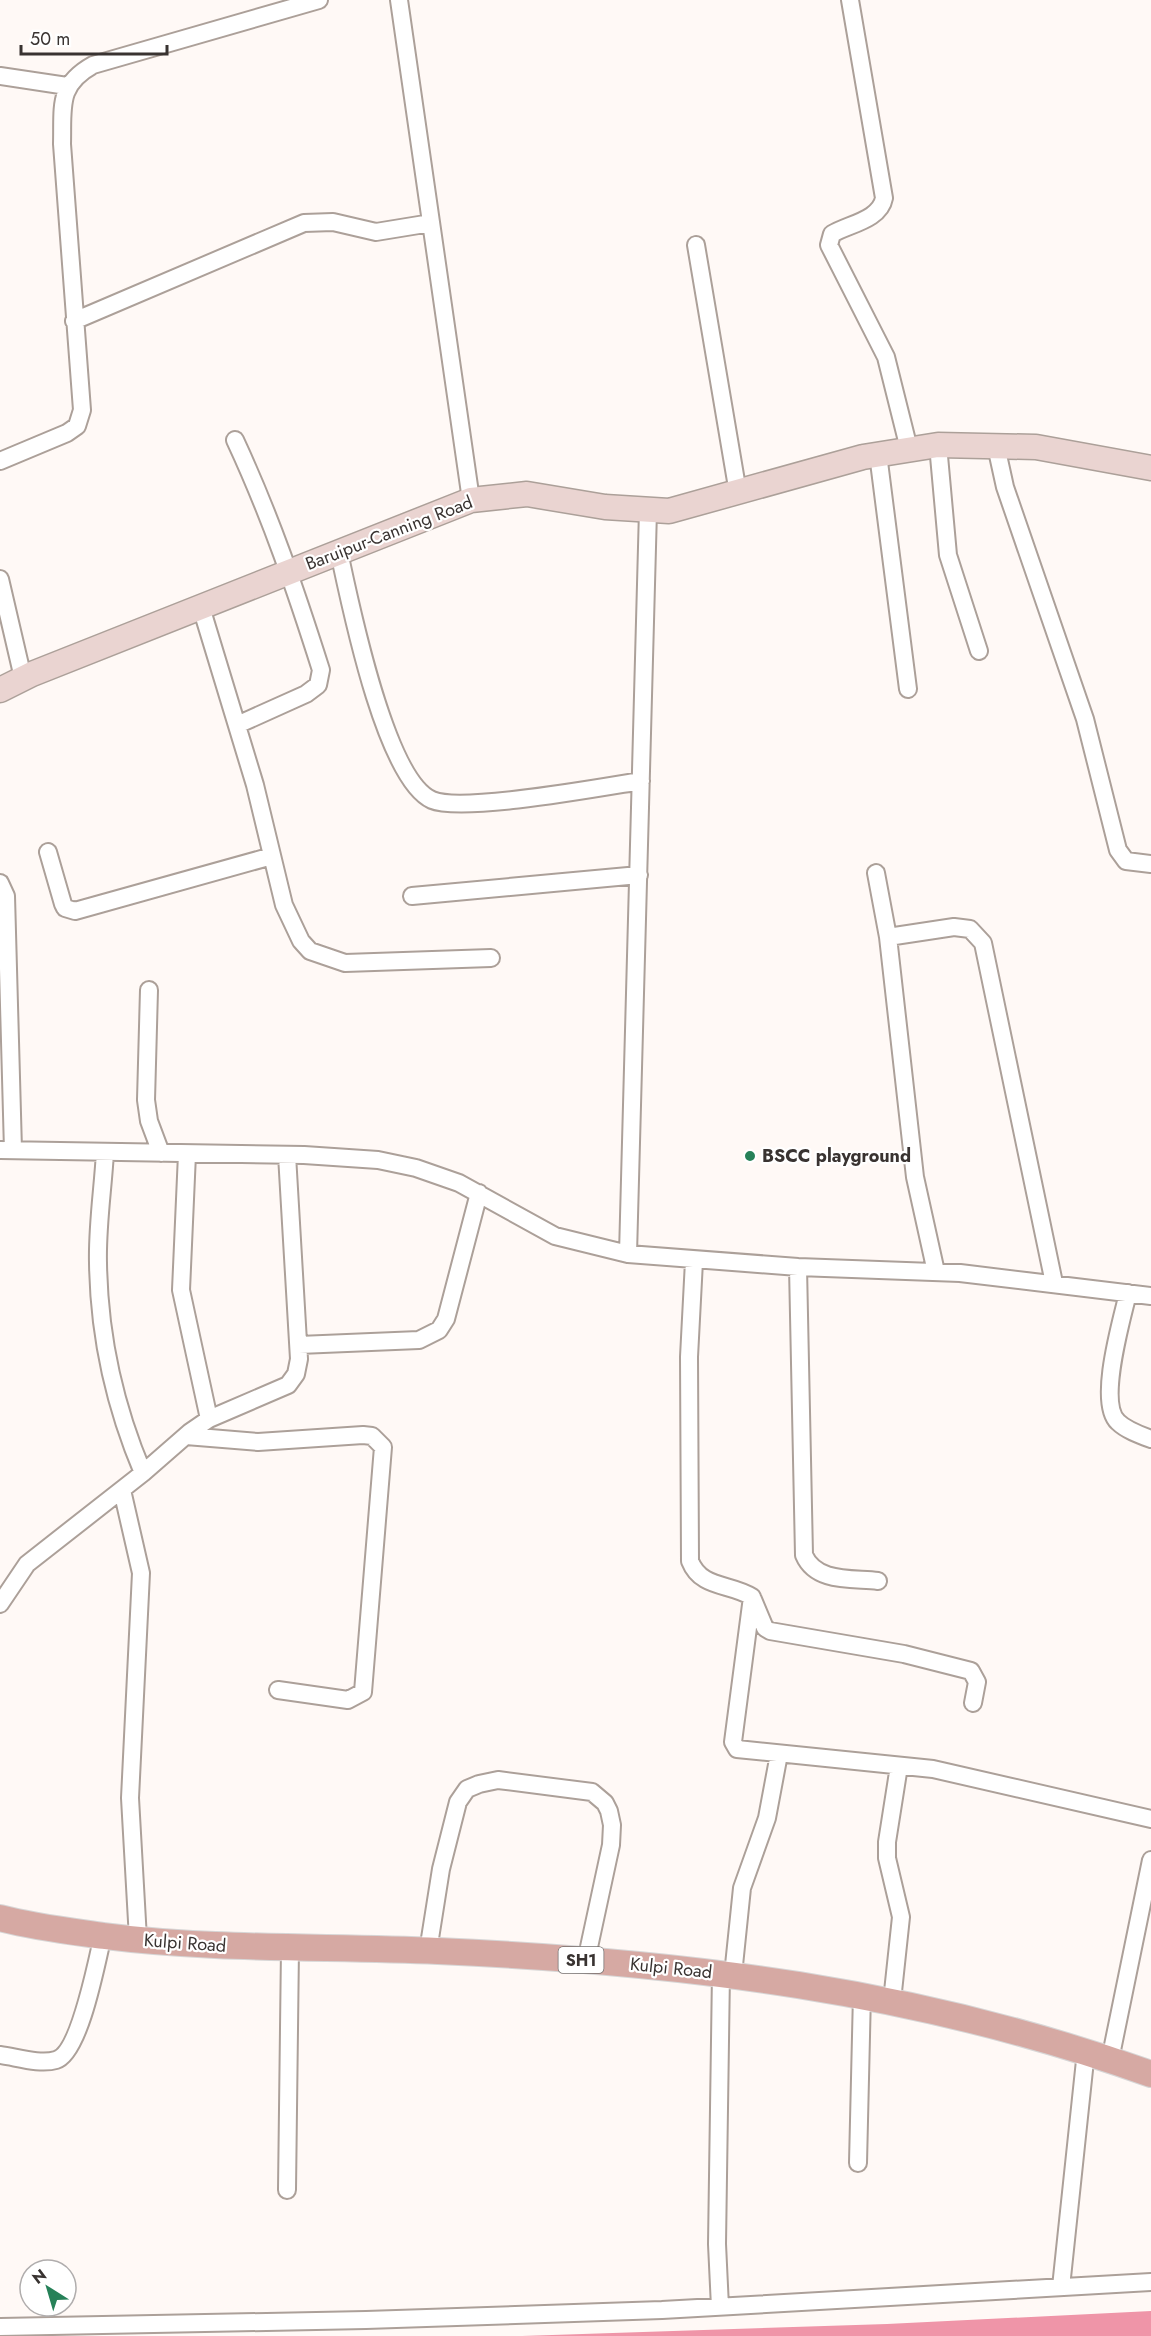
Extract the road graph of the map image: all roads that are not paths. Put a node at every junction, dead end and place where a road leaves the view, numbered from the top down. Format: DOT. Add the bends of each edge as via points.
graph roads {
  1 [pos="319,0"];
  2 [pos="399,0"];
  3 [pos="850,0"];
  4 [pos="0,76"];
  5 [pos="67,86"];
  6 [pos="431,223"];
  7 [pos="696,245"];
  8 [pos="74,321"];
  9 [pos="235,440"];
  10 [pos="938,445"];
  11 [pos="996,446"];
  12 [pos="909,449"];
  13 [pos="878,454"];
  14 [pos="0,461"];
  15 [pos="1151,468"];
  16 [pos="738,493"];
  17 [pos="471,500"];
  18 [pos="648,510"];
  19 [pos="339,552"];
  20 [pos="290,571"];
  21 [pos="0,579"];
  22 [pos="201,607"];
  23 [pos="979,651"];
  24 [pos="23,678"];
  25 [pos="908,689"];
  26 [pos="0,690"];
  27 [pos="237,725"];
  28 [pos="641,782"];
  29 [pos="48,852"];
  30 [pos="272,856"];
  31 [pos="1151,864"];
  32 [pos="876,873"];
  33 [pos="639,875"];
  34 [pos="0,883"];
  35 [pos="412,896"];
  36 [pos="888,937"];
  37 [pos="491,958"];
  38 [pos="149,990"];
  39 [pos="7,1150"];
  40 [pos="105,1152"];
  41 [pos="161,1153"];
  42 [pos="188,1154"];
  43 [pos="287,1155"];
  44 [pos="478,1193"];
  45 [pos="628,1254"];
  46 [pos="694,1261"];
  47 [pos="798,1267"];
  48 [pos="936,1272"];
  49 [pos="1054,1283"];
  50 [pos="1128,1293"];
  51 [pos="1151,1296"];
  52 [pos="299,1345"];
  53 [pos="209,1419"];
  54 [pos="186,1436"];
  55 [pos="1151,1440"];
  56 [pos="143,1473"];
  57 [pos="122,1490"];
  58 [pos="878,1581"];
  59 [pos="752,1597"];
  60 [pos="0,1604"];
  61 [pos="278,1690"];
  62 [pos="973,1703"];
  63 [pos="779,1754"];
  64 [pos="899,1766"];
  65 [pos="1151,1819"];
  66 [pos="1151,1860"];
  67 [pos="0,1918"];
  68 [pos="103,1935"];
  69 [pos="138,1940"];
  70 [pos="290,1948"];
  71 [pos="428,1951"];
  72 [pos="586,1961"];
  73 [pos="727,1974"];
  74 [pos="862,1994"];
  75 [pos="892,2001"];
  76 [pos="1086,2051"];
  77 [pos="0,2055"];
  78 [pos="1110,2060"];
  79 [pos="1151,2074"];
  80 [pos="858,2163"];
  81 [pos="287,2190"];
  82 [pos="1151,2282"];
  83 [pos="1061,2287"];
  84 [pos="720,2307"];
  85 [pos="0,2327"];
  1 -- 5 [label="street" via="93,65"];
  2 -- 6 [label="street"];
  3 -- 12 [label="street" via="884,198 874,215 832,234 829,245 886,357"];
  4 -- 5 [label="street"];
  5 -- 8 [label="street" via="62,144"];
  6 -- 8 [label="street" via="376,232 333,222 295,226"];
  6 -- 17 [label="street"];
  7 -- 16 [label="street"];
  8 -- 14 [label="street" via="82,410 77,426 53,441"];
  9 -- 20 [label="street" via="262,496"];
  10 -- 11 [label="main road, Baruipur-Canning Road"];
  10 -- 12 [label="main road, Baruipur-Canning Road"];
  10 -- 23 [label="street" via="945,537"];
  11 -- 15 [label="main road, Baruipur-Canning Road" via="1036,447"];
  11 -- 31 [label="street" via="1005,487 1084,719 1118,850 1126,861"];
  12 -- 13 [label="main road, Baruipur-Canning Road"];
  13 -- 16 [label="main road, Baruipur-Canning Road"];
  13 -- 25 [label="street"];
  16 -- 18 [label="main road, Baruipur-Canning Road" via="669,511"];
  17 -- 18 [label="main road, Baruipur-Canning Road" via="527,494"];
  17 -- 19 [label="main road, Baruipur-Canning Road"];
  18 -- 28 [label="street"];
  19 -- 20 [label="main road, Baruipur-Canning Road"];
  19 -- 28 [label="street" via="375,694 396,755 421,794 444,803 471,802"];
  20 -- 22 [label="main road, Baruipur-Canning Road"];
  20 -- 27 [label="street" via="321,670 318,685"];
  21 -- 24 [label="street"];
  22 -- 24 [label="main road, Baruipur-Canning Road"];
  22 -- 27 [label="street"];
  24 -- 26 [label="main road, Baruipur-Canning Road"];
  27 -- 30 [label="street"];
  28 -- 33 [label="street"];
  29 -- 30 [label="street" via="63,904 75,911"];
  30 -- 37 [label="street" via="284,905 310,951 345,963"];
  32 -- 36 [label="street"];
  33 -- 35 [label="street"];
  33 -- 45 [label="street"];
  34 -- 39 [label="street" via="6,896"];
  36 -- 48 [label="street" via="915,1177"];
  36 -- 49 [label="street" via="954,927 970,929 983,943"];
  38 -- 41 [label="street" via="146,1100"];
  39 -- 40 [label="street"];
  40 -- 41 [label="street"];
  40 -- 56 [label="street" via="98,1262 107,1358"];
  41 -- 42 [label="street"];
  42 -- 43 [label="street"];
  42 -- 53 [label="street" via="181,1290"];
  43 -- 44 [label="street" via="378,1160 438,1175"];
  43 -- 52 [label="street"];
  44 -- 45 [label="street" via="555,1236"];
  44 -- 52 [label="street" via="446,1319 439,1330 419,1340"];
  45 -- 46 [label="street"];
  46 -- 47 [label="street"];
  46 -- 59 [label="street" via="689,1357 690,1562 696,1574 708,1582"];
  47 -- 48 [label="street"];
  47 -- 58 [label="street" via="804,1555 820,1575"];
  48 -- 49 [label="street"];
  49 -- 50 [label="street"];
  50 -- 51 [label="street"];
  50 -- 55 [label="street" via="1111,1375 1110,1408 1116,1421"];
  52 -- 53 [label="street" via="299,1368 288,1385"];
  53 -- 54 [label="street"];
  54 -- 56 [label="street"];
  54 -- 61 [label="street" via="258,1442 363,1435 372,1436 383,1447 363,1692 348,1700"];
  56 -- 57 [label="street"];
  57 -- 60 [label="street" via="27,1564"];
  57 -- 69 [label="street" via="141,1573 130,1798"];
  59 -- 62 [label="street" via="765,1628 770,1631 904,1654 971,1671 977,1682"];
  59 -- 63 [label="street" via="733,1745 739,1750"];
  63 -- 64 [label="street"];
  63 -- 73 [label="street" via="767,1818 742,1888"];
  64 -- 65 [label="street" via="933,1769"];
  64 -- 75 [label="street" via="887,1842 900,1917"];
  66 -- 78 [label="street"];
  67 -- 68 [label="main road, Kulpi Road / SH1"];
  68 -- 69 [label="main road, Kulpi Road / SH1"];
  68 -- 77 [label="street" via="75,2039 66,2055 46,2061"];
  69 -- 70 [label="main road, Kulpi Road / SH1"];
  70 -- 71 [label="main road, Kulpi Road / SH1"];
  70 -- 81 [label="street"];
  71 -- 72 [label="main road, Kulpi Road / SH1"];
  71 -- 72 [label="street" via="441,1869 458,1802 467,1789 498,1780 592,1792 609,1811 611,1845"];
  72 -- 73 [label="main road, Kulpi Road / SH1"];
  73 -- 74 [label="main road, Kulpi Road / SH1"];
  73 -- 84 [label="street" via="717,2244"];
  74 -- 75 [label="main road, Kulpi Road / SH1"];
  74 -- 80 [label="street"];
  75 -- 76 [label="main road, Kulpi Road / SH1" via="1037,2035"];
  76 -- 78 [label="main road, Kulpi Road / SH1"];
  76 -- 83 [label="street"];
  78 -- 79 [label="main road, Kulpi Road / SH1"];
  82 -- 83 [label="street"];
  83 -- 84 [label="street"];
  84 -- 85 [label="street" via="366,2320"];
}
